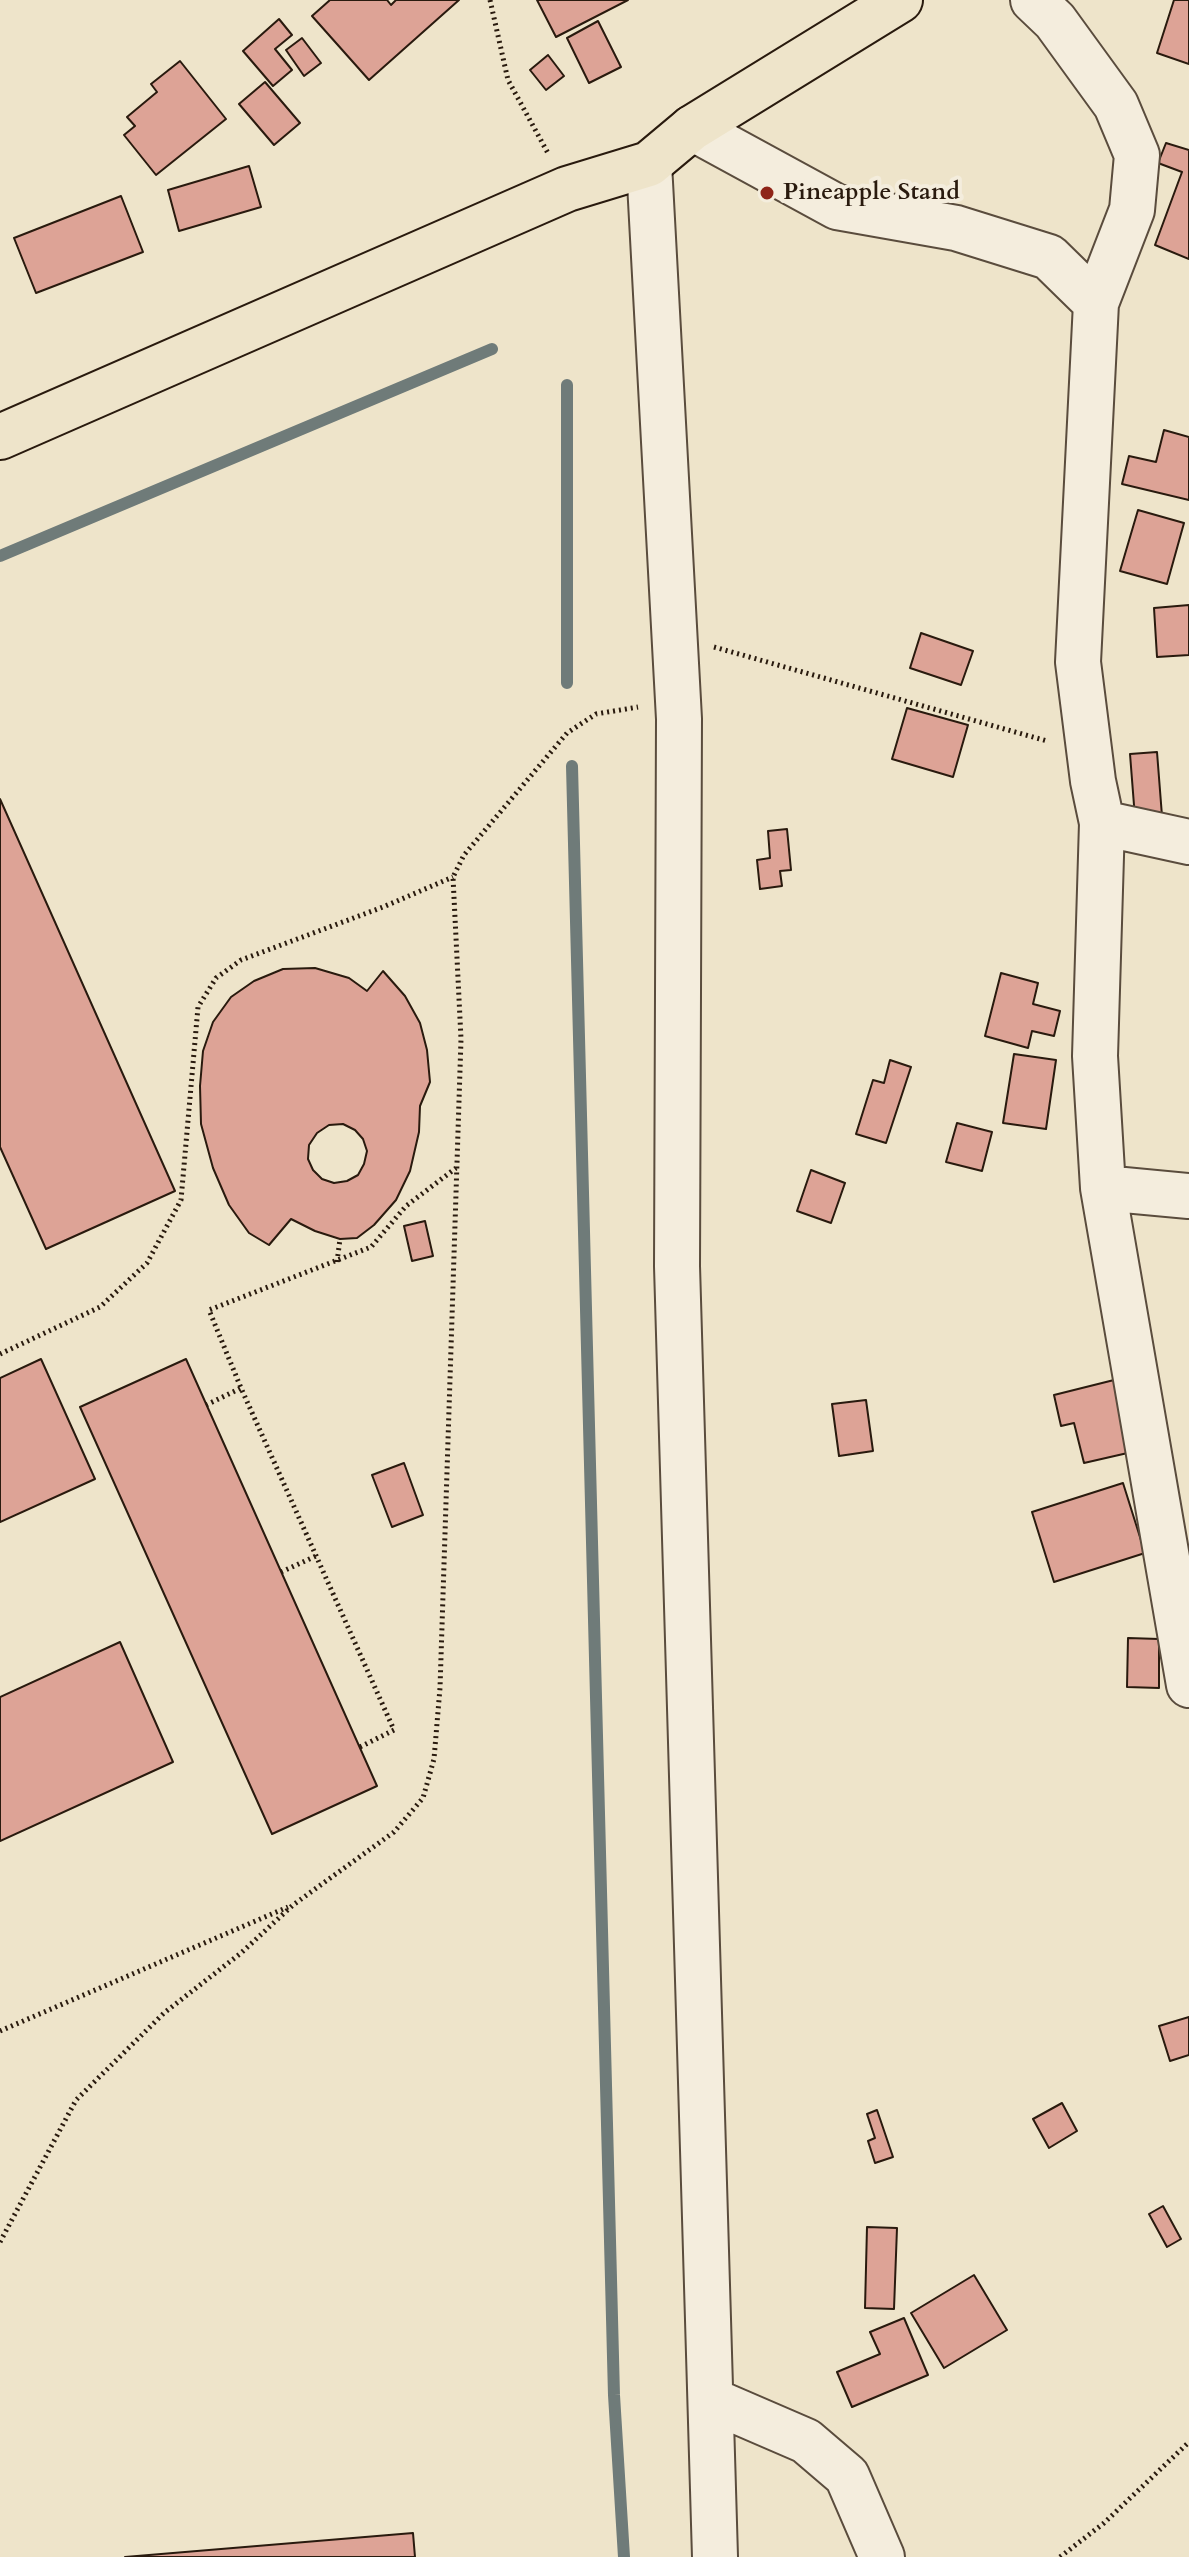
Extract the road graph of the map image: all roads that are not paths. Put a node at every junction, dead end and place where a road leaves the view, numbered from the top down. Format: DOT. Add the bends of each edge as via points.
graph roads {
  1 [pos="900,0"];
  2 [pos="1033,0"];
  3 [pos="692,128"];
  4 [pos="649,164"];
  5 [pos="1096,303"];
  6 [pos="0,437"];
  7 [pos="1102,823"];
  8 [pos="1189,842"];
  9 [pos="1103,1188"];
  10 [pos="1189,1196"];
  11 [pos="1189,1685"];
  12 [pos="711,2400"];
  13 [pos="715,2557"];
  14 [pos="882,2557"];
  1 -- 3 [label="main road"];
  2 -- 5 [label="street" via="1055,21 1116,105 1137,155 1132,210"];
  3 -- 4 [label="main road"];
  3 -- 5 [label="street" via="837,207 956,228 1049,257"];
  4 -- 6 [label="main road" via="567,189"];
  4 -- 12 [label="street" via="679,719 677,1266"];
  5 -- 7 [label="street" via="1078,662"];
  7 -- 8 [label="street"];
  7 -- 9 [label="street" via="1095,1056"];
  9 -- 10 [label="street"];
  9 -- 11 [label="street"];
  12 -- 13 [label="street"];
  12 -- 14 [label="street" via="806,2441 847,2476"];
}
